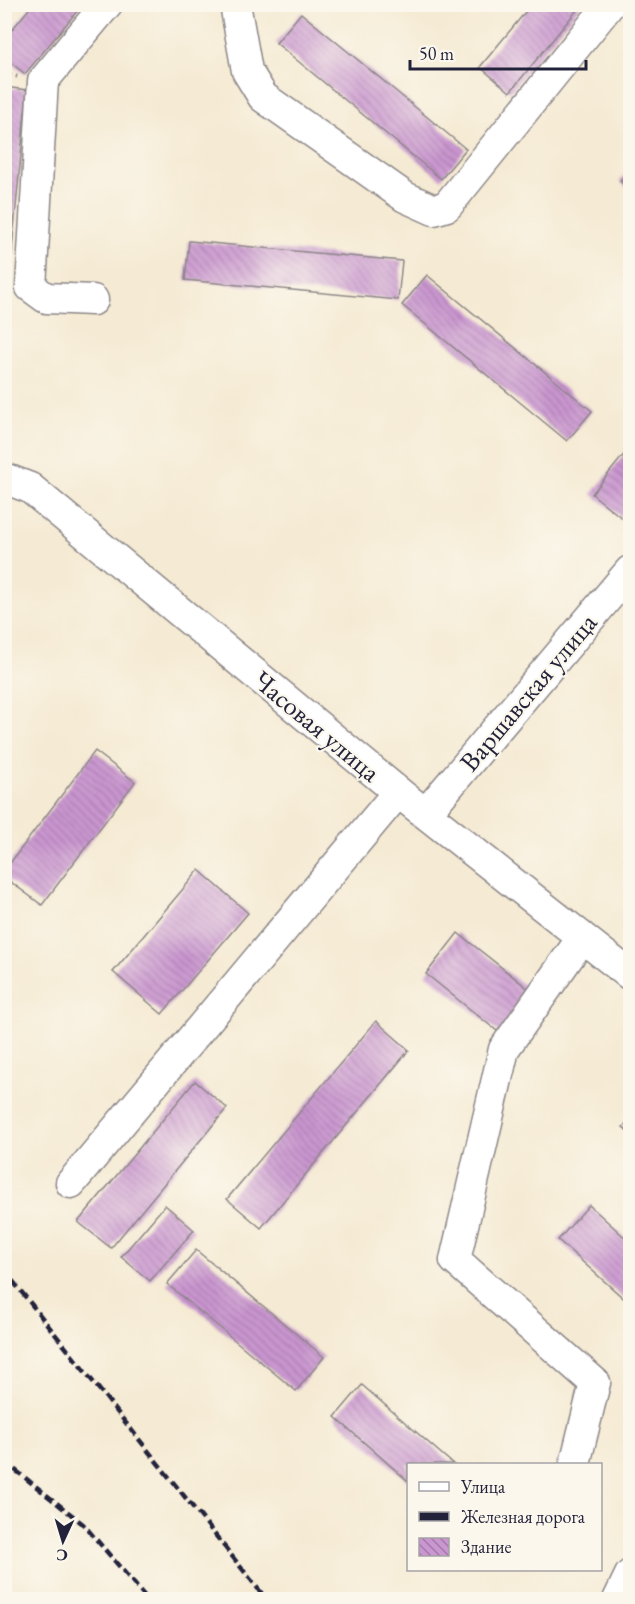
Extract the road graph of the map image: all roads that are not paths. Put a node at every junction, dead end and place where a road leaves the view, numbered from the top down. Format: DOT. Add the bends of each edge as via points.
graph roads {
  1 [pos="107,4"];
  2 [pos="235,4"];
  3 [pos="610,4"];
  4 [pos="93,300"];
  5 [pos="4,478"];
  6 [pos="630,571"];
  7 [pos="398,792"];
  8 [pos="426,813"];
  9 [pos="582,938"];
  10 [pos="630,975"];
  11 [pos="70,1183"];
  12 [pos="575,1463"];
  13 [pos="630,1575"];
  14 [pos="618,1599"];
  1 -- 4 [label="street" via="43,81 31,287 46,298"];
  2 -- 3 [label="street" via="247,72 263,97 405,197 434,210 447,206"];
  5 -- 7 [label="street, Часовая улица" via="30,488"];
  6 -- 8 [label="street, Варшавская улица"];
  7 -- 8 [label="street, Часовая улица"];
  7 -- 11 [label="street"];
  8 -- 9 [label="street, Часовая улица"];
  9 -- 10 [label="street, Часовая улица"];
  9 -- 12 [label="street" via="504,1048 455,1260 595,1383"];
  13 -- 14 [label="street"];
}
